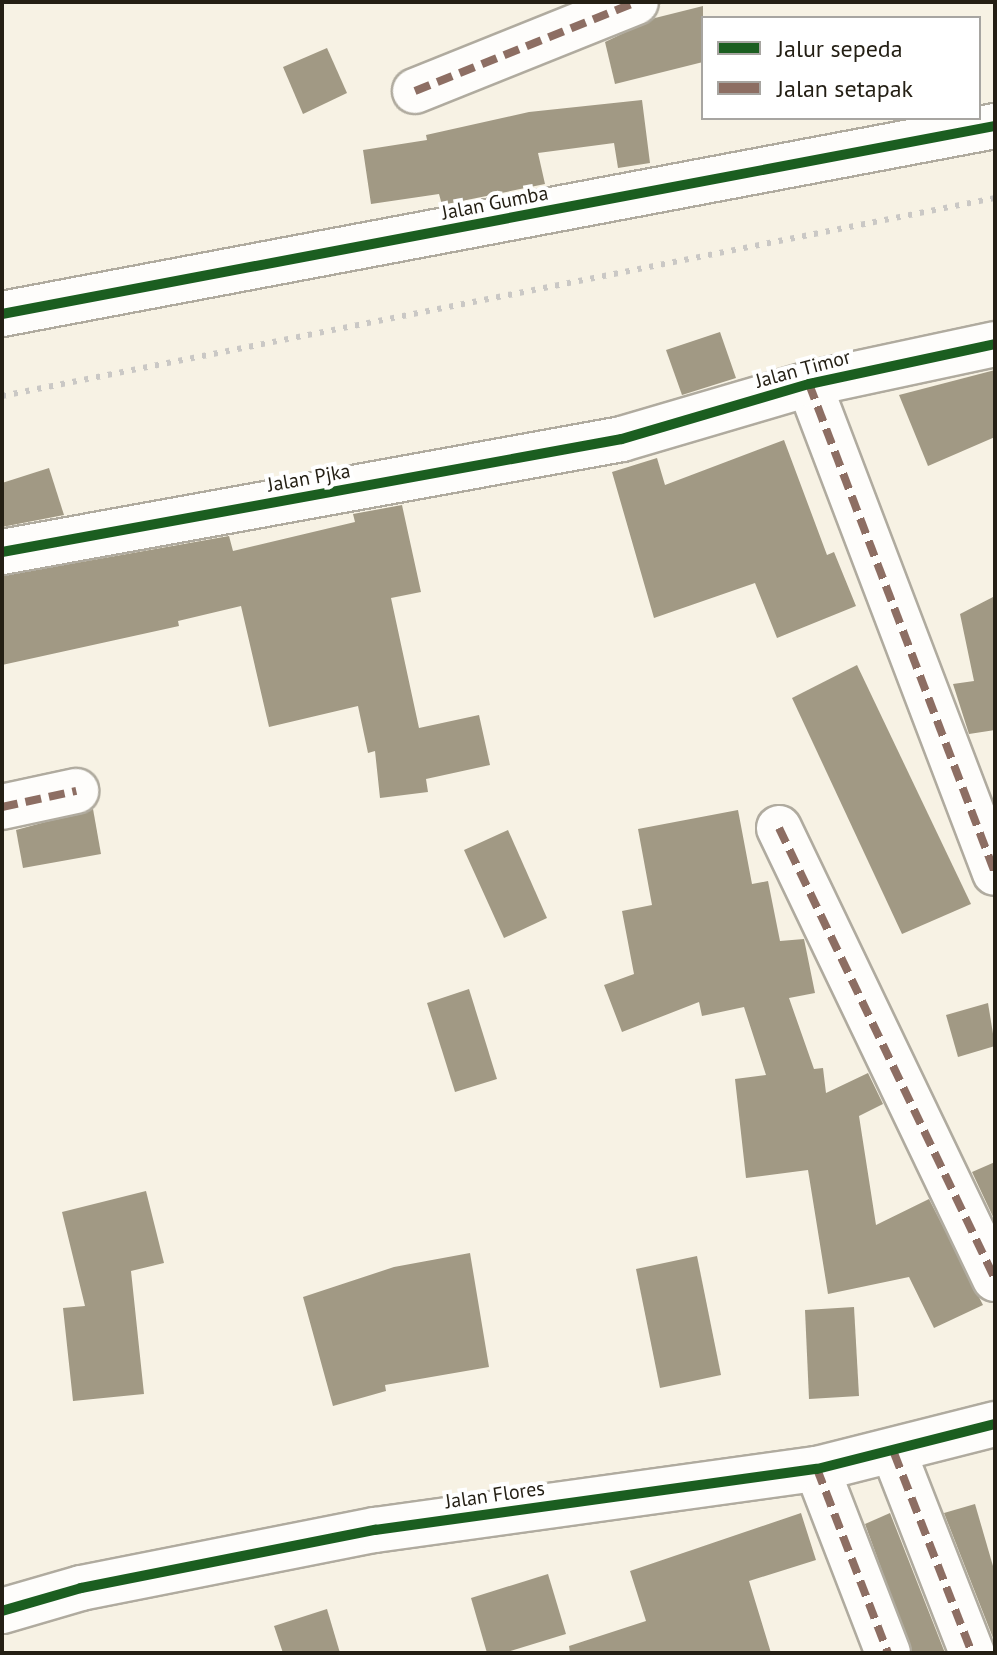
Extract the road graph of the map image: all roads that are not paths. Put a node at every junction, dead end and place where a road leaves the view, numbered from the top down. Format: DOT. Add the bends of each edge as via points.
graph roads {
  1 [pos="636,2"];
  2 [pos="415,91"];
  3 [pos="995,126"];
  4 [pos="2,314"];
  5 [pos="995,344"];
  6 [pos="809,384"];
  7 [pos="622,439"];
  8 [pos="2,552"];
  9 [pos="76,791"];
  10 [pos="2,807"];
  11 [pos="779,828"];
  12 [pos="995,873"];
  13 [pos="995,1279"];
  14 [pos="995,1424"];
  15 [pos="894,1453"];
  16 [pos="817,1469"];
  17 [pos="2,1611"];
  18 [pos="888,1653"];
  19 [pos="972,1653"];
  1 -- 2 [label="street"];
  3 -- 4 [label="street, Jalan Gumba"];
  5 -- 6 [label="street, Jalan Timor"];
  6 -- 7 [label="street, Jalan Timor"];
  6 -- 12 [label="street"];
  7 -- 8 [label="street, Jalan Pjka"];
  9 -- 10 [label="street"];
  11 -- 13 [label="street"];
  14 -- 15 [label="street, Jalan Flores"];
  15 -- 16 [label="street, Jalan Flores"];
  15 -- 19 [label="street"];
  16 -- 17 [label="street, Jalan Flores" via="375,1530 81,1588"];
  16 -- 18 [label="street"];
}
